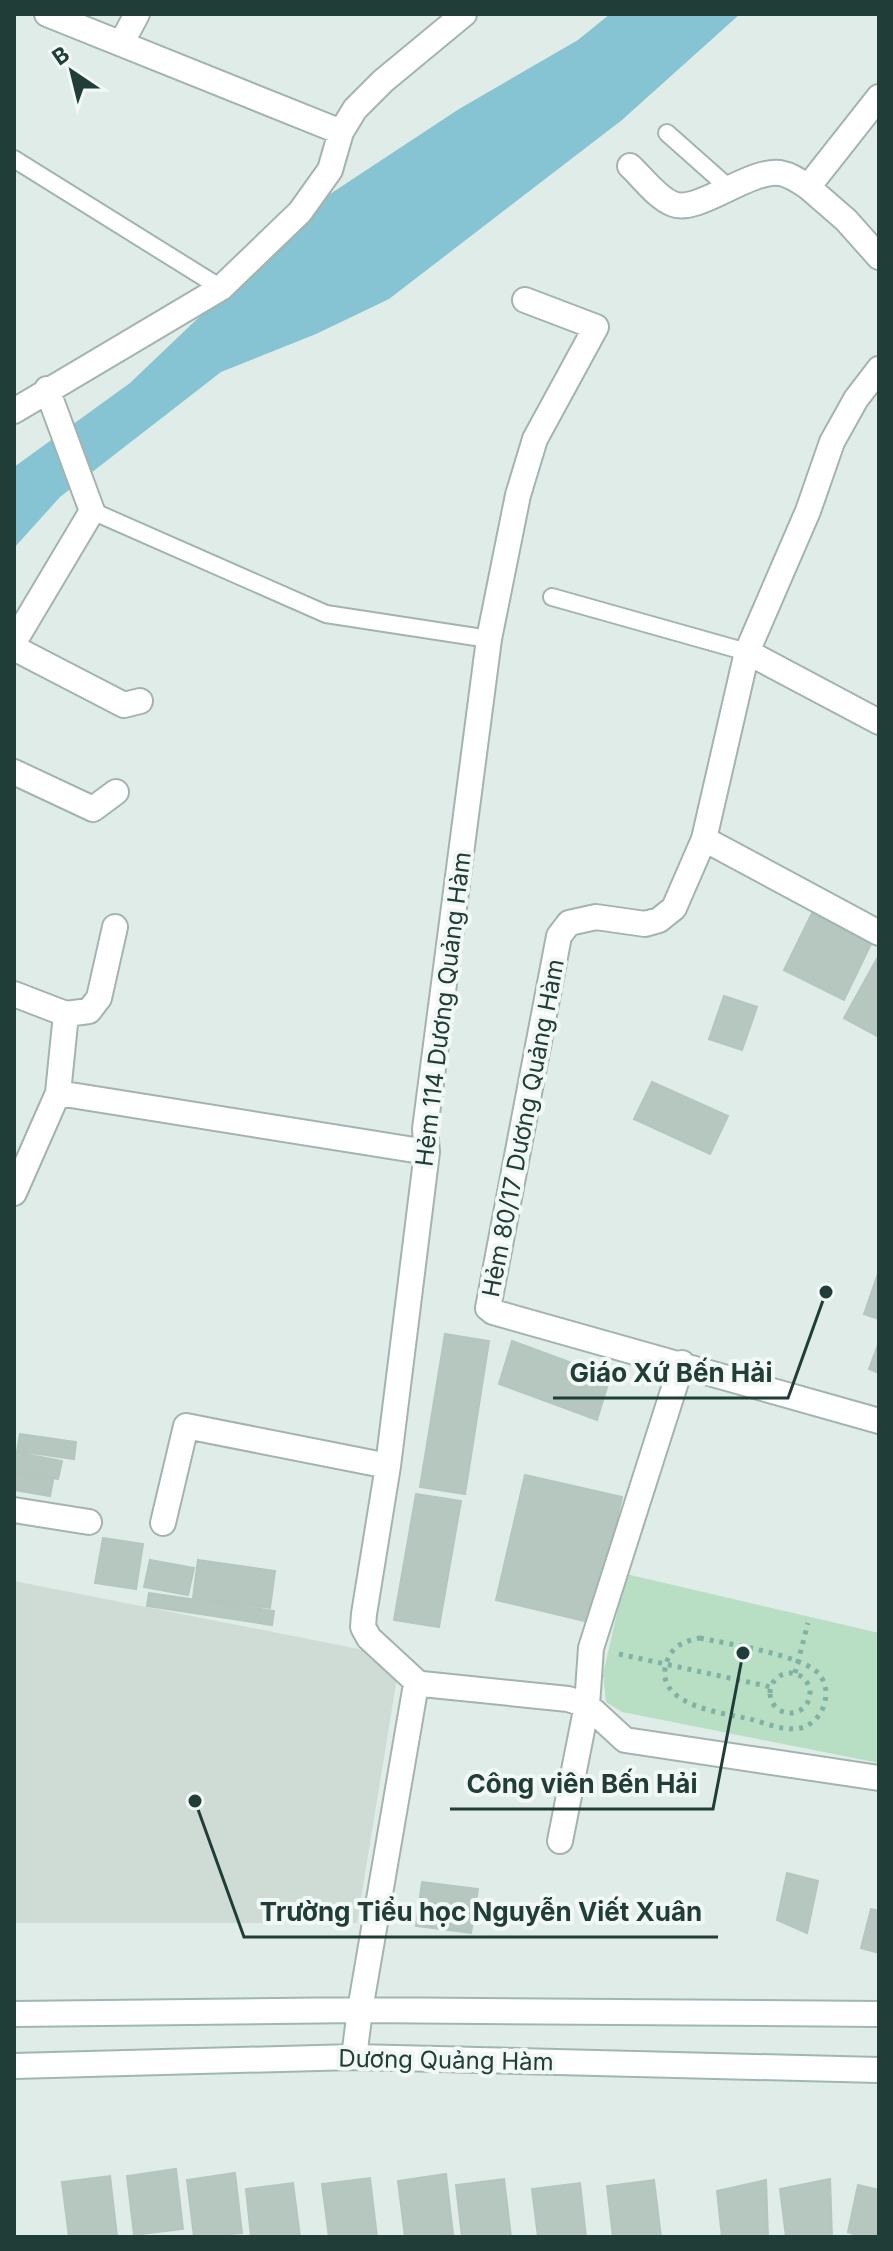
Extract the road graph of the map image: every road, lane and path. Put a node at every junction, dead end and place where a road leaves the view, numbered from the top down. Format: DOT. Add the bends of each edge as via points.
graph roads {
  1 [pos="47,14"];
  2 [pos="137,14"];
  3 [pos="464,14"];
  4 [pos="121,44"];
  5 [pos="879,97"];
  6 [pos="341,132"];
  7 [pos="667,133"];
  8 [pos="14,159"];
  9 [pos="630,166"];
  10 [pos="808,187"];
  11 [pos="729,188"];
  12 [pos="879,257"];
  13 [pos="221,288"];
  14 [pos="525,300"];
  15 [pos="879,369"];
  16 [pos="47,389"];
  17 [pos="14,411"];
  18 [pos="92,511"];
  19 [pos="552,597"];
  20 [pos="489,639"];
  21 [pos="14,645"];
  22 [pos="747,652"];
  23 [pos="140,701"];
  24 [pos="879,722"];
  25 [pos="14,772"];
  26 [pos="116,792"];
  27 [pos="704,839"];
  28 [pos="115,927"];
  29 [pos="879,933"];
  30 [pos="14,994"];
  31 [pos="66,1014"];
  32 [pos="58,1093"];
  33 [pos="427,1152"];
  34 [pos="14,1193"];
  35 [pos="682,1363"];
  36 [pos="879,1421"];
  37 [pos="388,1466"];
  38 [pos="14,1510"];
  39 [pos="89,1522"];
  40 [pos="163,1523"];
  41 [pos="808,1623"];
  42 [pos="591,1648"];
  43 [pos="799,1661"];
  44 [pos="666,1665"];
  45 [pos="795,1673"];
  46 [pos="420,1685"];
  47 [pos="771,1687"];
  48 [pos="811,1698"];
  49 [pos="826,1701"];
  50 [pos="587,1705"];
  51 [pos="879,1778"];
  52 [pos="560,1841"];
  53 [pos="360,2010"];
  54 [pos="14,2014"];
  55 [pos="879,2014"];
  56 [pos="354,2057"];
  57 [pos="14,2066"];
  58 [pos="879,2070"];
  1 -- 4 [label="street"];
  2 -- 4 [label="street"];
  3 -- 6 [label="street" via="383,81"];
  4 -- 6 [label="street"];
  5 -- 10 [label="street"];
  6 -- 13 [label="street" via="330,170 300,212"];
  7 -- 11 [label="lane"];
  8 -- 13 [label="lane"];
  9 -- 11 [label="street" via="670,203 685,207"];
  10 -- 11 [label="street" via="775,173"];
  10 -- 12 [label="street"];
  13 -- 16 [label="street"];
  14 -- 20 [label="street, Hẻm 114 Dương Quảng Hàm" via="596,327 535,439 518,495"];
  15 -- 22 [label="street, Hẻm 80/17 Dương Quảng Hàm" via="832,442"];
  16 -- 17 [label="street"];
  16 -- 18 [label="street"];
  18 -- 20 [label="lane" via="326,614"];
  18 -- 21 [label="street"];
  19 -- 22 [label="lane"];
  20 -- 33 [label="street, Hẻm 114 Dương Quảng Hàm" via="425,1129"];
  21 -- 23 [label="street" via="124,705"];
  22 -- 24 [label="street"];
  22 -- 27 [label="street, Hẻm 80/17 Dương Quảng Hàm"];
  25 -- 26 [label="street" via="93,809"];
  27 -- 29 [label="street"];
  27 -- 35 [label="street, Hẻm 80/17 Dương Quảng Hàm" via="674,908 659,920 645,924 596,917 569,923 559,936 488,1308"];
  28 -- 31 [label="street" via="99,998 89,1011"];
  30 -- 31 [label="street"];
  31 -- 32 [label="street"];
  32 -- 33 [label="street"];
  32 -- 34 [label="street"];
  33 -- 37 [label="street, Hẻm 114 Dương Quảng Hàm"];
  35 -- 36 [label="street, Hẻm 80/17 Dương Quảng Hàm"];
  35 -- 42 [label="street"];
  37 -- 40 [label="street" via="186,1426"];
  37 -- 46 [label="street, Hẻm 114 Dương Quảng Hàm" via="363,1627"];
  38 -- 39 [label="street"];
  41 -- 43 [label="path"];
  42 -- 44 [label="path"];
  42 -- 50 [label="street"];
  43 -- 44 [label="path" via="700,1638 683,1642"];
  43 -- 45 [label="path"];
  43 -- 49 [label="path" via="818,1673"];
  44 -- 47 [label="path"];
  44 -- 49 [label="path" via="665,1679 689,1705 782,1727 802,1728 816,1720"];
  45 -- 47 [label="path" via="780,1676"];
  45 -- 48 [label="path" via="809,1684"];
  46 -- 50 [label="street"];
  46 -- 53 [label="street, Dương Quảng Hàm" via="415,1690"];
  47 -- 48 [label="path" via="771,1700 786,1714 803,1709"];
  48 -- 49 [label="path"];
  50 -- 51 [label="street" via="625,1740"];
  50 -- 52 [label="street"];
  53 -- 54 [label="street, Dương Quảng Hàm"];
  53 -- 55 [label="street, Dương Quảng Hàm"];
  53 -- 56 [label="street"];
  56 -- 57 [label="street, Dương Quảng Hàm"];
  56 -- 58 [label="street, Dương Quảng Hàm"];
}
